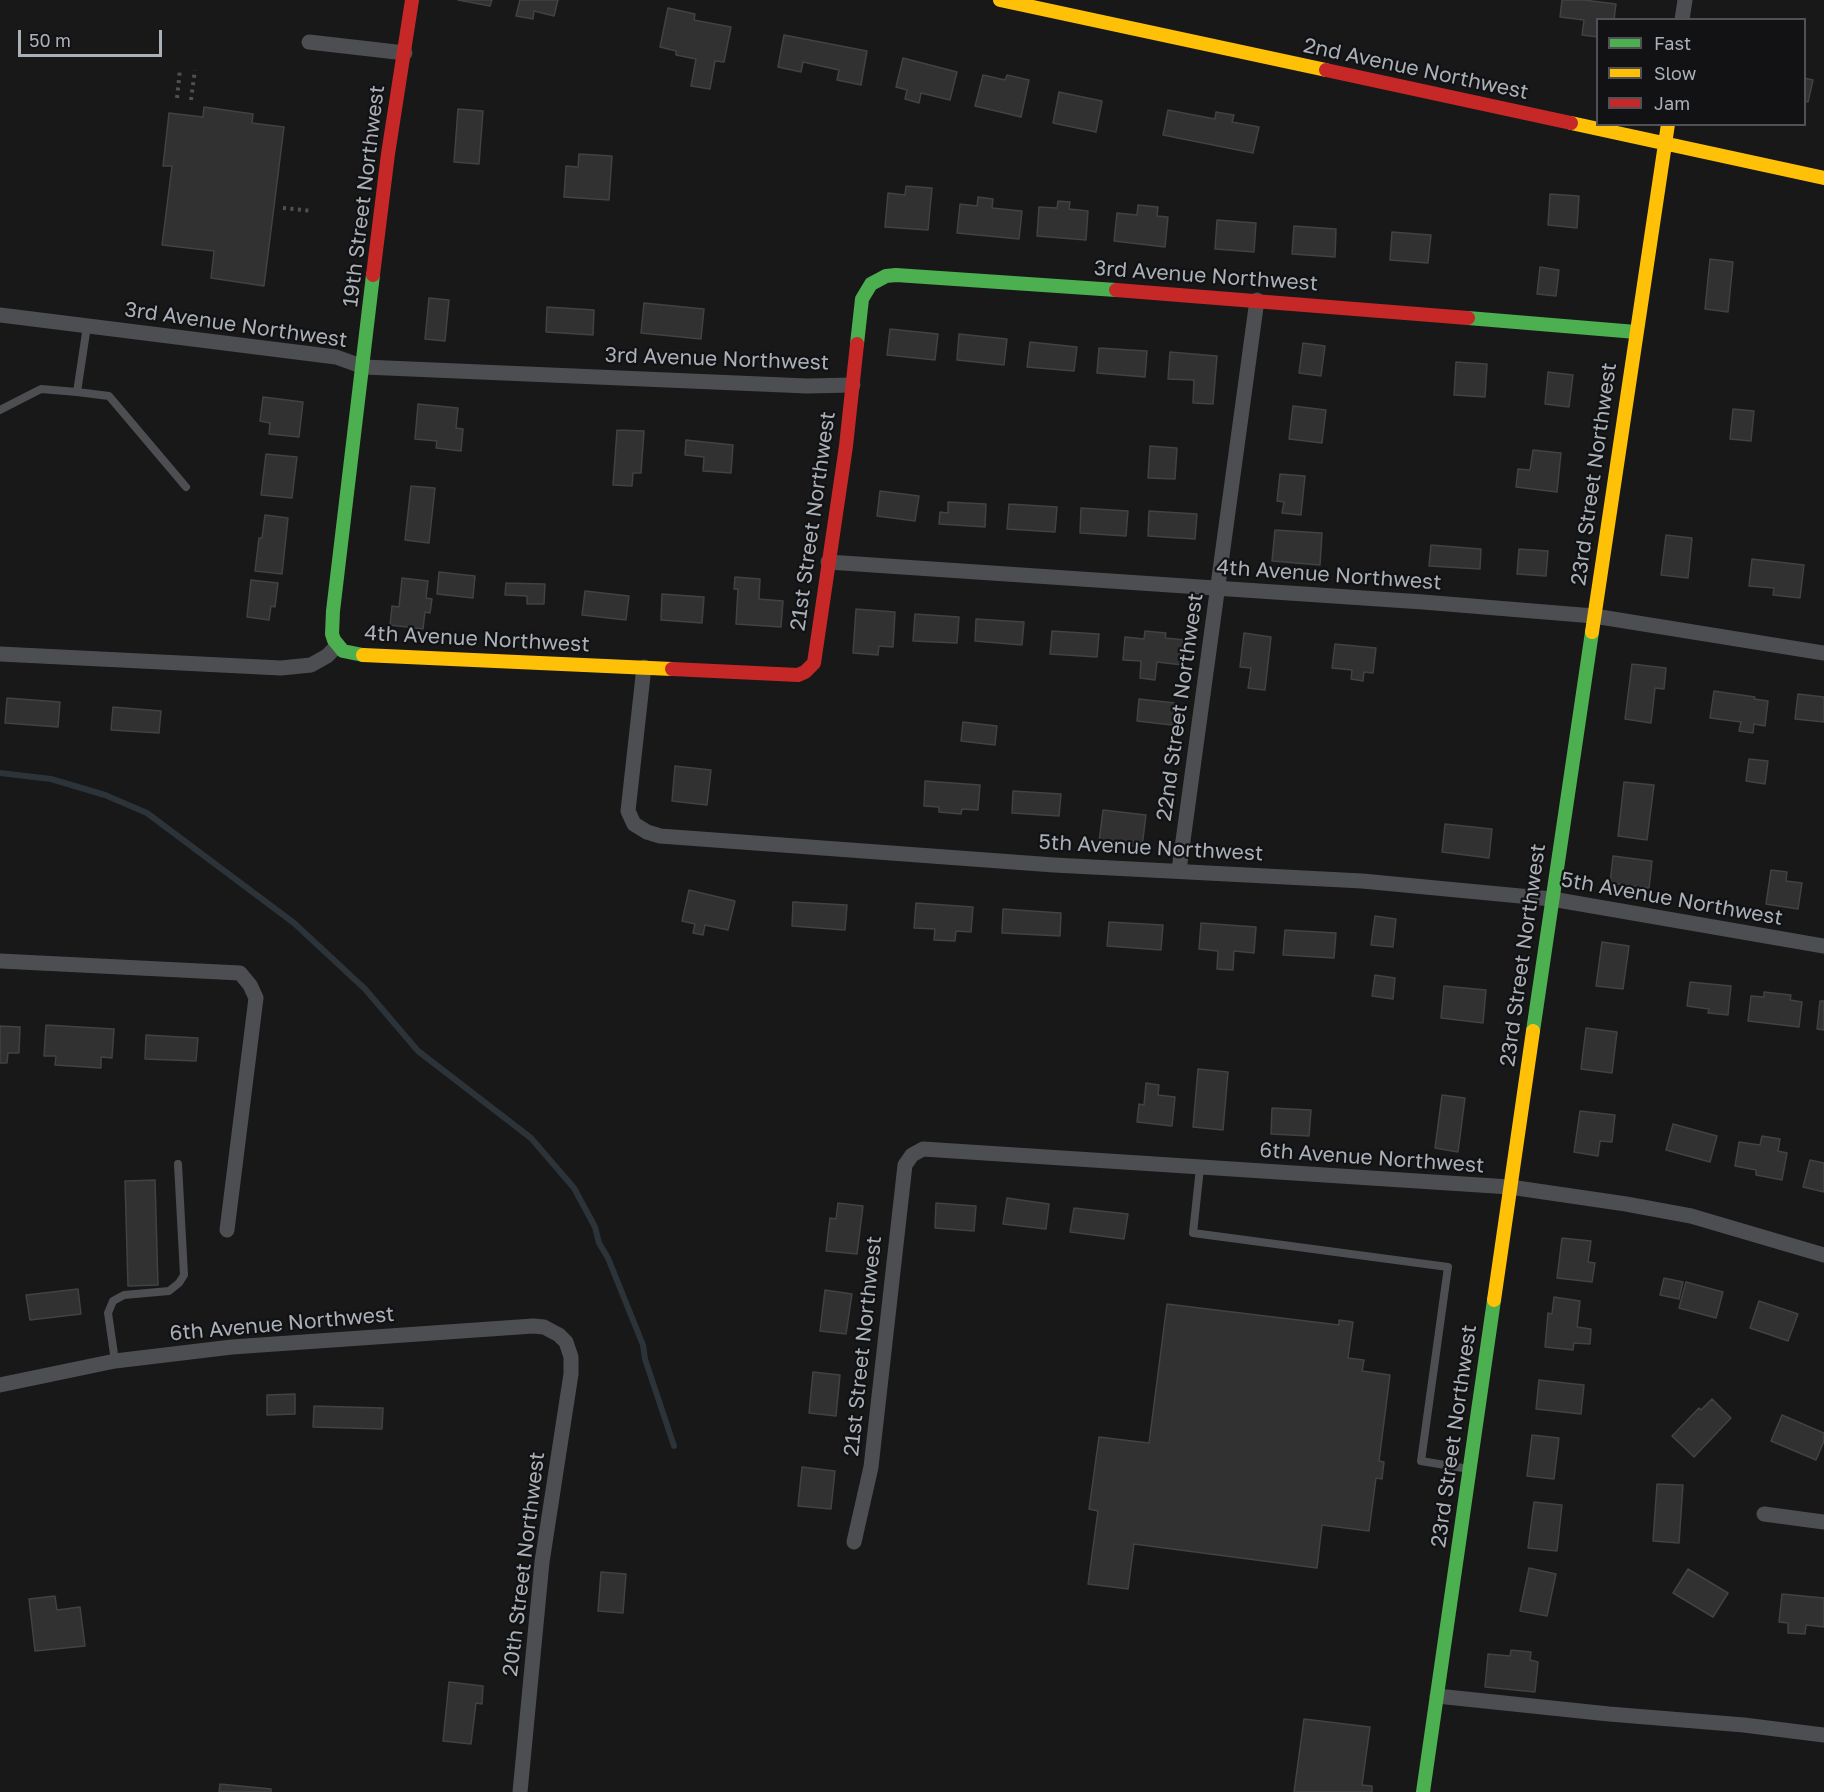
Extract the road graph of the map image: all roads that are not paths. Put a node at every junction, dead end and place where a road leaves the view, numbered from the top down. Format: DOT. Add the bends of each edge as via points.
graph roads {
  1 [pos="412,0"];
  2 [pos="1000,0"];
  3 [pos="1684,0"];
  4 [pos="1682,18"];
  5 [pos="309,42"];
  6 [pos="405,53"];
  7 [pos="1668,126"];
  8 [pos="1665,144"];
  9 [pos="1824,178"];
  10 [pos="1257,300"];
  11 [pos="0,315"];
  12 [pos="87,326"];
  13 [pos="1636,332"];
  14 [pos="364,366"];
  15 [pos="853,385"];
  16 [pos="77,392"];
  17 [pos="0,410"];
  18 [pos="186,487"];
  19 [pos="828,562"];
  20 [pos="1218,589"];
  21 [pos="1594,616"];
  22 [pos="337,646"];
  23 [pos="1824,653"];
  24 [pos="0,654"];
  25 [pos="814,663"];
  26 [pos="644,667"];
  27 [pos="1179,870"];
  28 [pos="1552,899"];
  29 [pos="1824,946"];
  30 [pos="0,961"];
  31 [pos="912,1155"];
  32 [pos="178,1164"];
  33 [pos="1200,1168"];
  34 [pos="1510,1187"];
  35 [pos="226,1230"];
  36 [pos="1824,1255"];
  37 [pos="566,1342"];
  38 [pos="115,1361"];
  39 [pos="0,1385"];
  40 [pos="1470,1469"];
  41 [pos="1764,1514"];
  42 [pos="1824,1522"];
  43 [pos="854,1542"];
  44 [pos="1437,1696"];
  45 [pos="1824,1735"];
  46 [pos="520,1792"];
  47 [pos="1423,1792"];
  1 -- 6 [label="street, 19th Street Northwest"];
  2 -- 8 [label="street, 2nd Avenue Northwest"];
  3 -- 4 [label="street"];
  5 -- 6 [label="street"];
  6 -- 14 [label="street, 19th Street Northwest" via="388,154"];
  7 -- 8 [label="street, 23rd Street Northwest"];
  8 -- 9 [label="street, 2nd Avenue Northwest"];
  8 -- 13 [label="street, 23rd Street Northwest"];
  10 -- 13 [label="street, 3rd Avenue Northwest"];
  10 -- 15 [label="street, 3rd Avenue Northwest" via="886,276 871,284 862,298"];
  10 -- 20 [label="street, 22nd Street Northwest"];
  11 -- 12 [label="street, 3rd Avenue Northwest"];
  12 -- 14 [label="street, 3rd Avenue Northwest" via="336,357"];
  12 -- 16 [label="lane"];
  13 -- 21 [label="street, 23rd Street Northwest"];
  14 -- 15 [label="street, 3rd Avenue Northwest"];
  14 -- 22 [label="street, 19th Street Northwest" via="333,611 332,634"];
  15 -- 19 [label="street, 21st Street Northwest"];
  16 -- 17 [label="lane" via="41,389"];
  16 -- 18 [label="lane" via="109,396"];
  19 -- 20 [label="street, 4th Avenue Northwest"];
  19 -- 25 [label="street, 21st Street Northwest"];
  20 -- 21 [label="street, 4th Avenue Northwest"];
  20 -- 27 [label="street, 22nd Street Northwest"];
  21 -- 23 [label="street, 4th Avenue Northwest"];
  21 -- 28 [label="street, 23rd Street Northwest"];
  22 -- 24 [label="street, 4th Avenue Northwest" via="311,665 281,668"];
  22 -- 26 [label="street, 4th Avenue Northwest" via="352,654"];
  25 -- 26 [label="street, 4th Avenue Northwest" via="798,675"];
  26 -- 27 [label="street, 5th Avenue Northwest" via="628,812 634,824 647,832 1054,865"];
  27 -- 28 [label="street, 5th Avenue Northwest" via="1362,881"];
  28 -- 29 [label="street, 5th Avenue Northwest"];
  28 -- 34 [label="street, 23rd Street Northwest"];
  30 -- 35 [label="street" via="240,973 256,998"];
  31 -- 33 [label="street, 6th Avenue Northwest" via="923,1149"];
  31 -- 43 [label="street, 21st Street Northwest" via="905,1165 871,1467"];
  32 -- 38 [label="lane" via="184,1275 169,1291 124,1295 113,1301 108,1313"];
  33 -- 34 [label="street, 6th Avenue Northwest"];
  33 -- 40 [label="lane" via="1193,1233 1448,1267 1421,1461"];
  34 -- 36 [label="street, 6th Avenue Northwest" via="1691,1216"];
  34 -- 40 [label="street, 23rd Street Northwest"];
  37 -- 38 [label="street, 6th Avenue Northwest" via="551,1329 533,1326 232,1347"];
  37 -- 46 [label="street, 20th Street Northwest" via="571,1374 542,1562"];
  38 -- 39 [label="street, 6th Avenue Northwest"];
  40 -- 44 [label="street, 23rd Street Northwest"];
  41 -- 42 [label="street"];
  44 -- 45 [label="street"];
  44 -- 47 [label="street, 23rd Street Northwest"];
}
